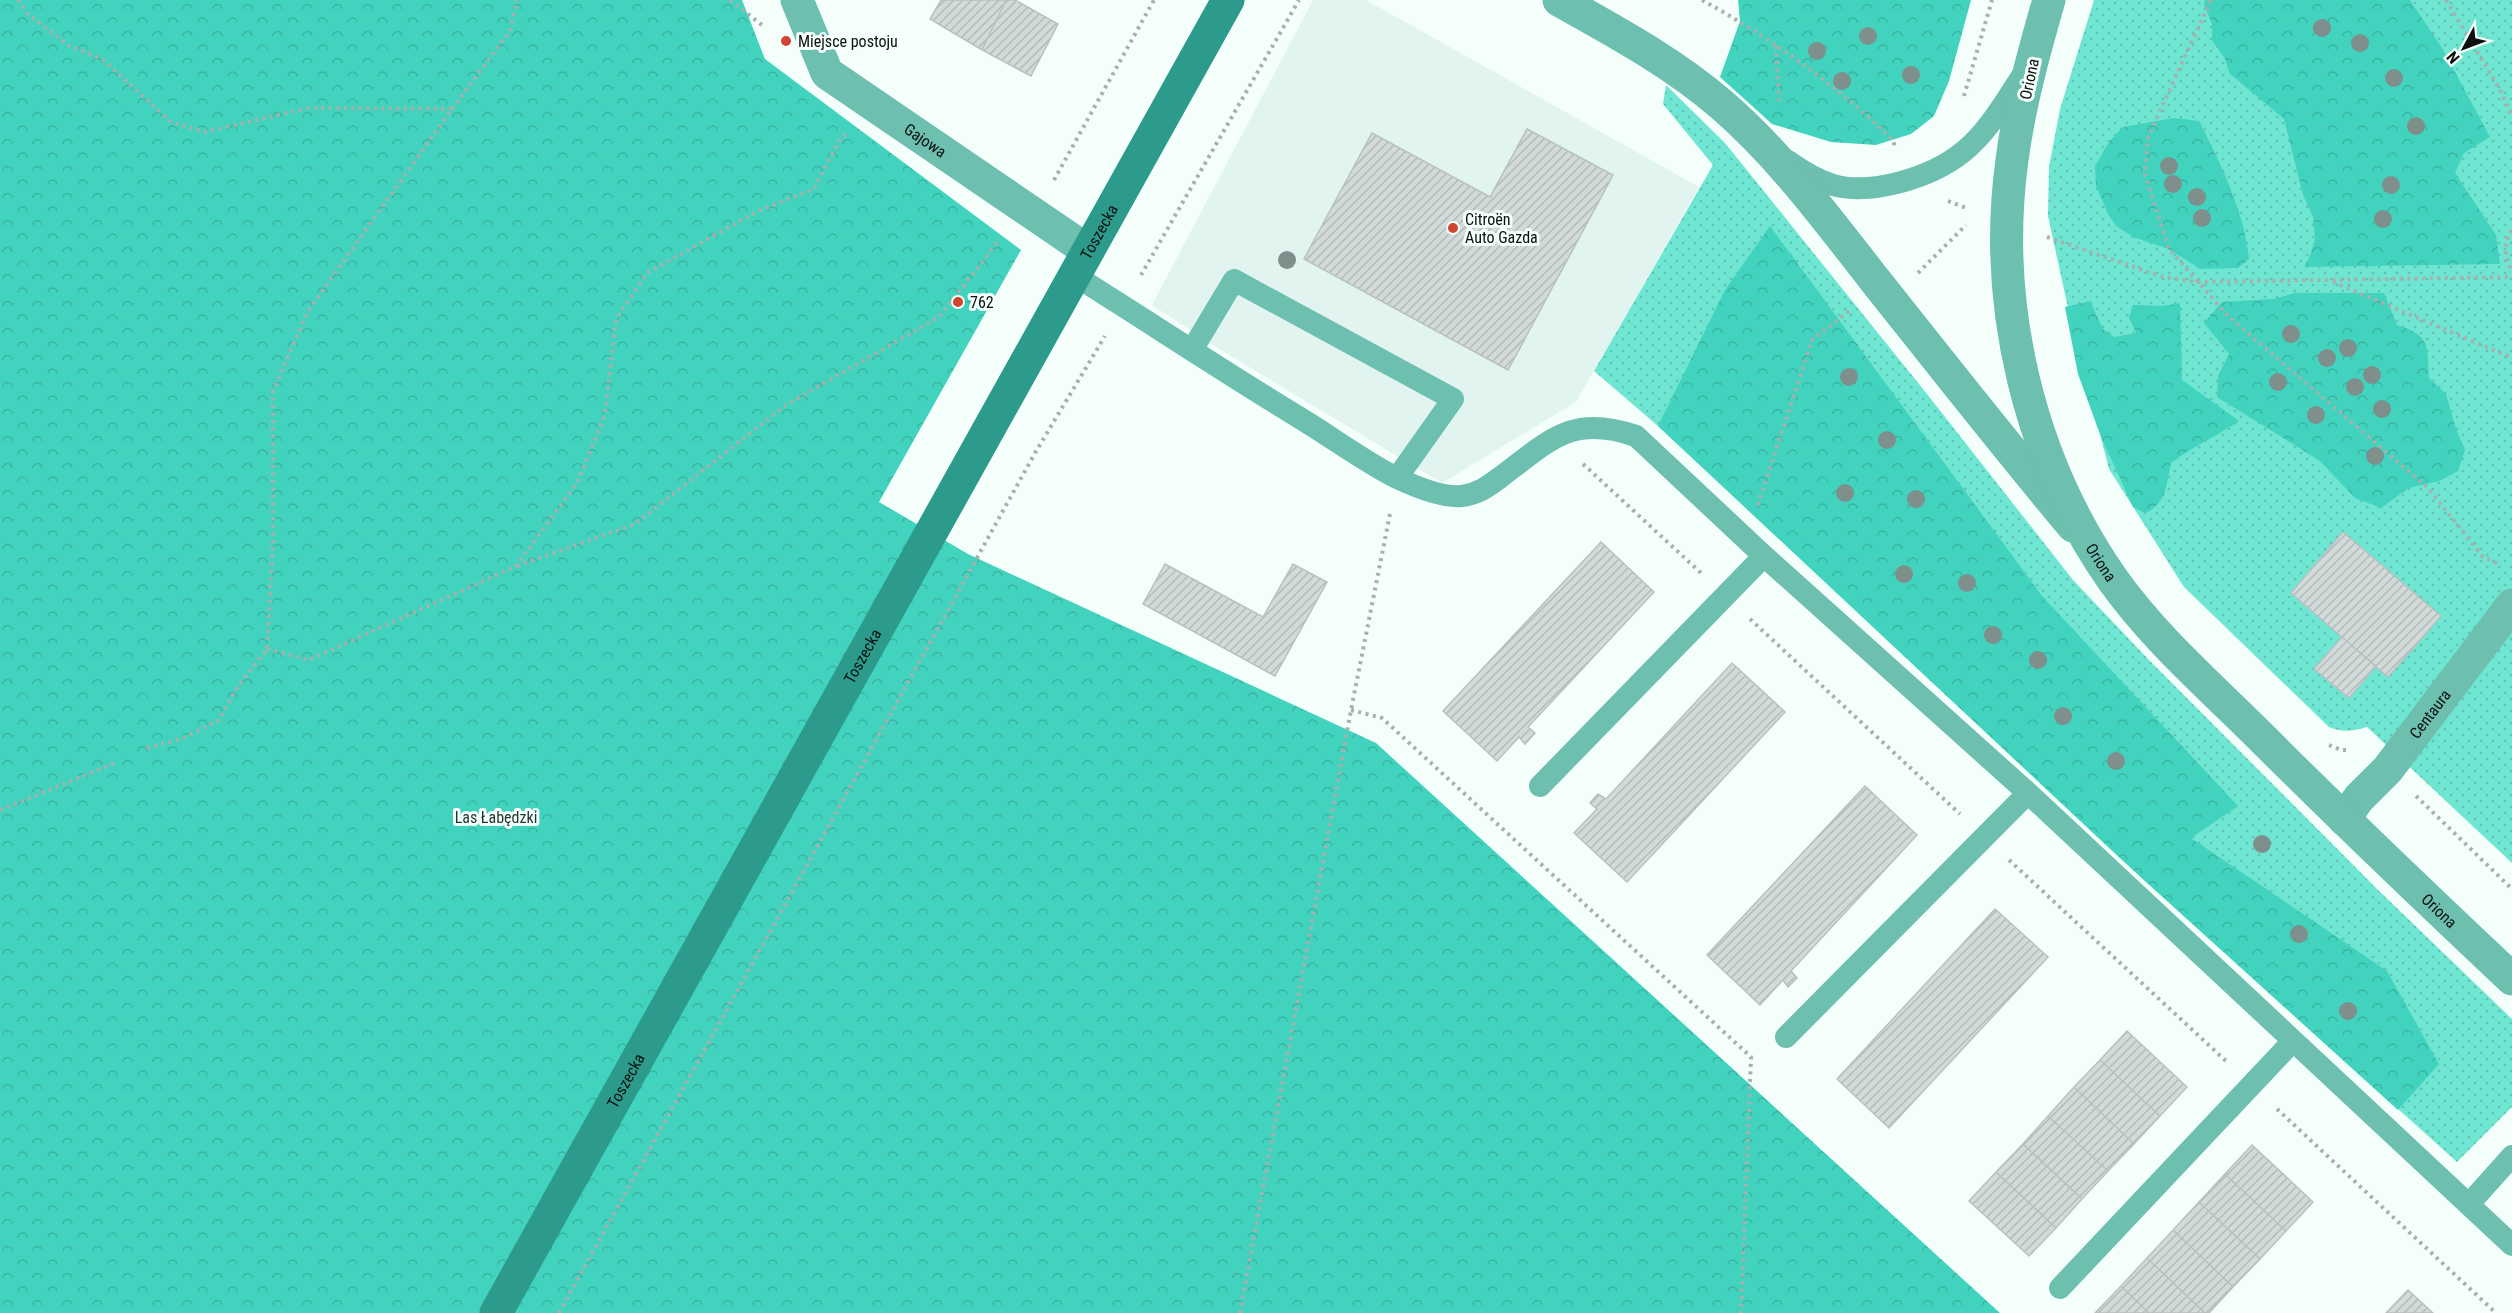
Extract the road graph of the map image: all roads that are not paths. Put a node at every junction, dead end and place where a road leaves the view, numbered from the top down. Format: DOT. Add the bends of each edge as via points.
graph roads {
  1 [pos="798,0"];
  2 [pos="1228,0"];
  3 [pos="1559,0"];
  4 [pos="2049,0"];
  5 [pos="2032,60"];
  6 [pos="1757,139"];
  7 [pos="1081,263"];
  8 [pos="1192,350"];
  9 [pos="1397,478"];
  10 [pos="2090,545"];
  11 [pos="1764,556"];
  12 [pos="2512,605"];
  13 [pos="1540,786"];
  14 [pos="2028,793"];
  15 [pos="2344,819"];
  16 [pos="2512,980"];
  17 [pos="1786,1037"];
  18 [pos="2292,1042"];
  19 [pos="2512,1156"];
  20 [pos="2469,1204"];
  21 [pos="2512,1245"];
  22 [pos="2060,1288"];
  23 [pos="496,1313"];
  1 -- 7 [label="street, Gajowa" via="827,73 1030,211"];
  2 -- 7 [label="main road, Toszecka"];
  3 -- 6 [label="street" via="1685,75"];
  4 -- 5 [label="street, Oriona"];
  5 -- 6 [label="lane" via="1994,119 1962,153 1922,176 1876,188 1835,186 1806,174"];
  5 -- 10 [label="street, Oriona" via="2012,159 2006,260 2009,297 2032,414 2055,478"];
  6 -- 10 [label="street"];
  7 -- 8 [label="lane" via="1123,306"];
  7 -- 23 [label="main road, Toszecka"];
  8 -- 9 [label="lane"];
  8 -- 9 [label="lane" via="1234,280 1453,399"];
  9 -- 11 [label="lane" via="1447,496 1463,496 1483,490 1554,437 1588,427 1613,428 1636,436"];
  10 -- 15 [label="street, Oriona" via="2148,622"];
  11 -- 13 [label="lane"];
  11 -- 14 [label="lane"];
  12 -- 15 [label="street, Centaura" via="2388,769"];
  14 -- 17 [label="lane"];
  14 -- 18 [label="lane"];
  15 -- 16 [label="street, Oriona"];
  18 -- 20 [label="lane"];
  18 -- 22 [label="lane"];
  19 -- 20 [label="lane"];
  20 -- 21 [label="lane"];
}
